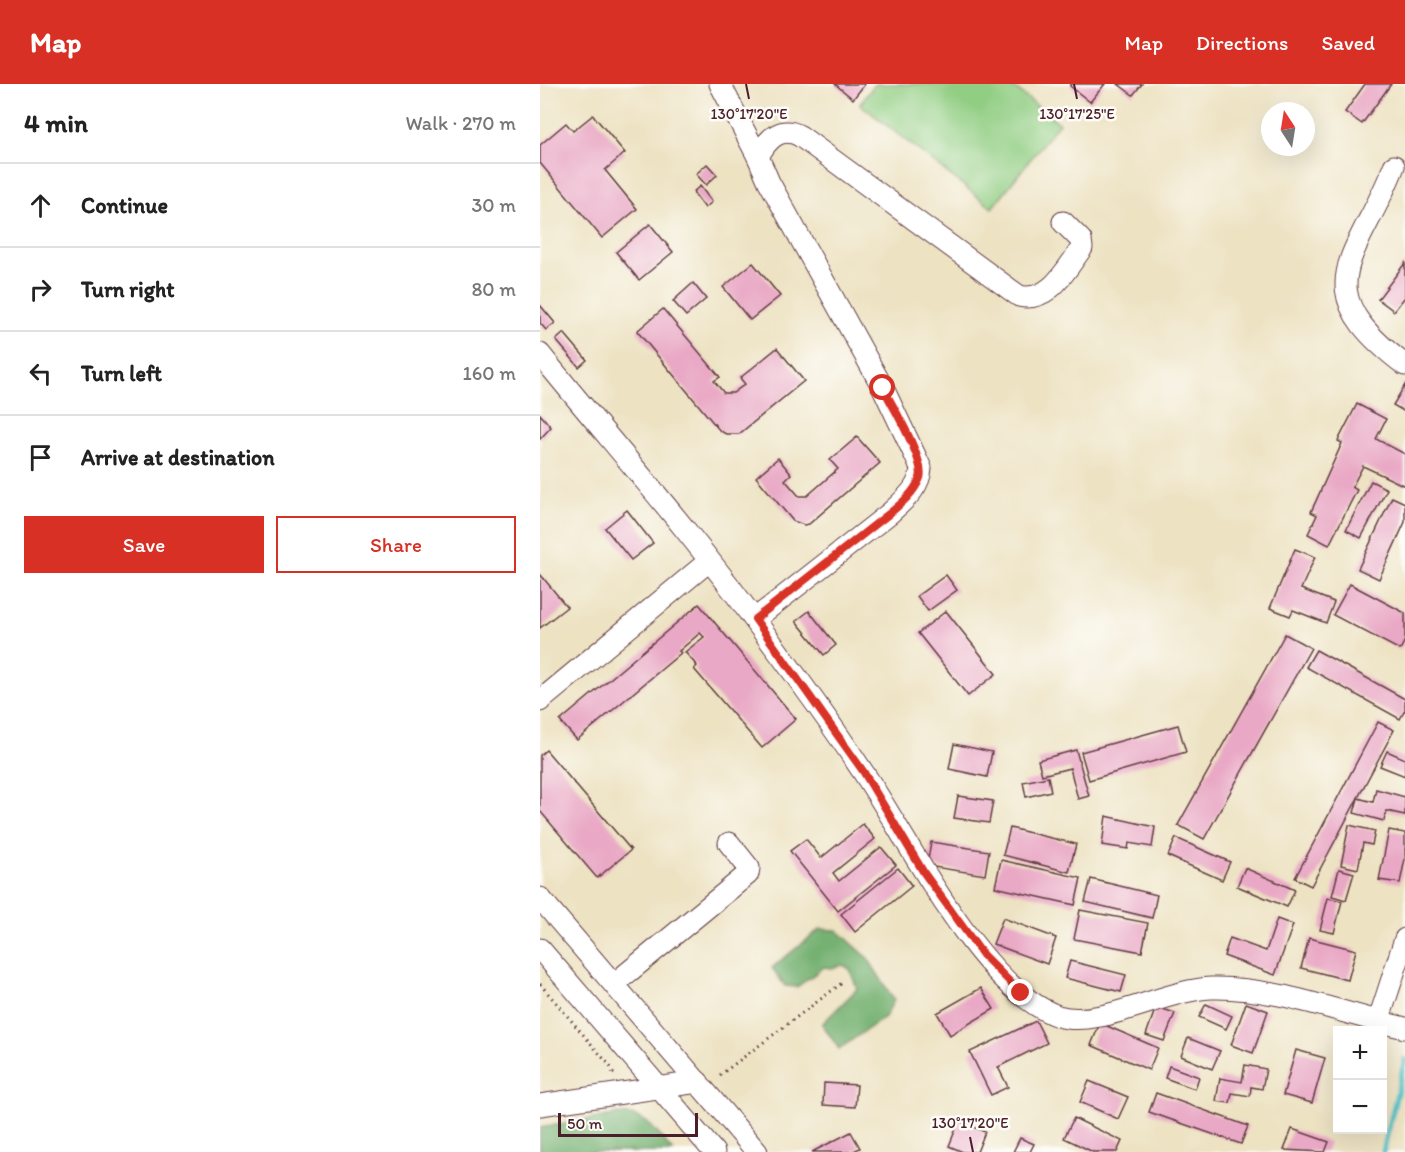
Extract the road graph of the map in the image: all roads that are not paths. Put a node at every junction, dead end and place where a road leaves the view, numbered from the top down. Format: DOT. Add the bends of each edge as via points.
graph roads {
  1 [pos="720,84"];
  2 [pos="758,157"];
  3 [pos="1394,166"];
  4 [pos="1063,222"];
  5 [pos="540,354"];
  6 [pos="1405,365"];
  7 [pos="709,561"];
  8 [pos="755,619"];
  9 [pos="540,701"];
  10 [pos="729,843"];
  11 [pos="540,898"];
  12 [pos="1405,939"];
  13 [pos="540,949"];
  14 [pos="614,984"];
  15 [pos="1378,1022"];
  16 [pos="1402,1028"];
  17 [pos="698,1082"];
  18 [pos="658,1087"];
  19 [pos="540,1105"];
  20 [pos="714,1152"];
  21 [pos="758,1152"];
  1 -- 2 [label="street"];
  2 -- 4 [label="street" via="765,143 781,131 791,131 1019,296 1042,295 1054,286 1082,248 1081,240"];
  2 -- 8 [label="street" via="883,388 921,468 921,477 910,495 890,513"];
  3 -- 6 [label="street" via="1358,238 1348,264 1346,285 1356,321 1374,342"];
  5 -- 7 [label="street"];
  7 -- 8 [label="street"];
  7 -- 9 [label="street"];
  8 -- 15 [label="street" via="863,771 924,873 983,955 1044,1010 1079,1020 1161,996 1209,988 1251,990"];
  10 -- 14 [label="street" via="748,868 748,874"];
  11 -- 14 [label="street"];
  12 -- 15 [label="street"];
  13 -- 18 [label="street"];
  14 -- 17 [label="street"];
  15 -- 16 [label="street"];
  17 -- 18 [label="street"];
  17 -- 21 [label="street"];
  18 -- 19 [label="street"];
  18 -- 20 [label="street"];
}
